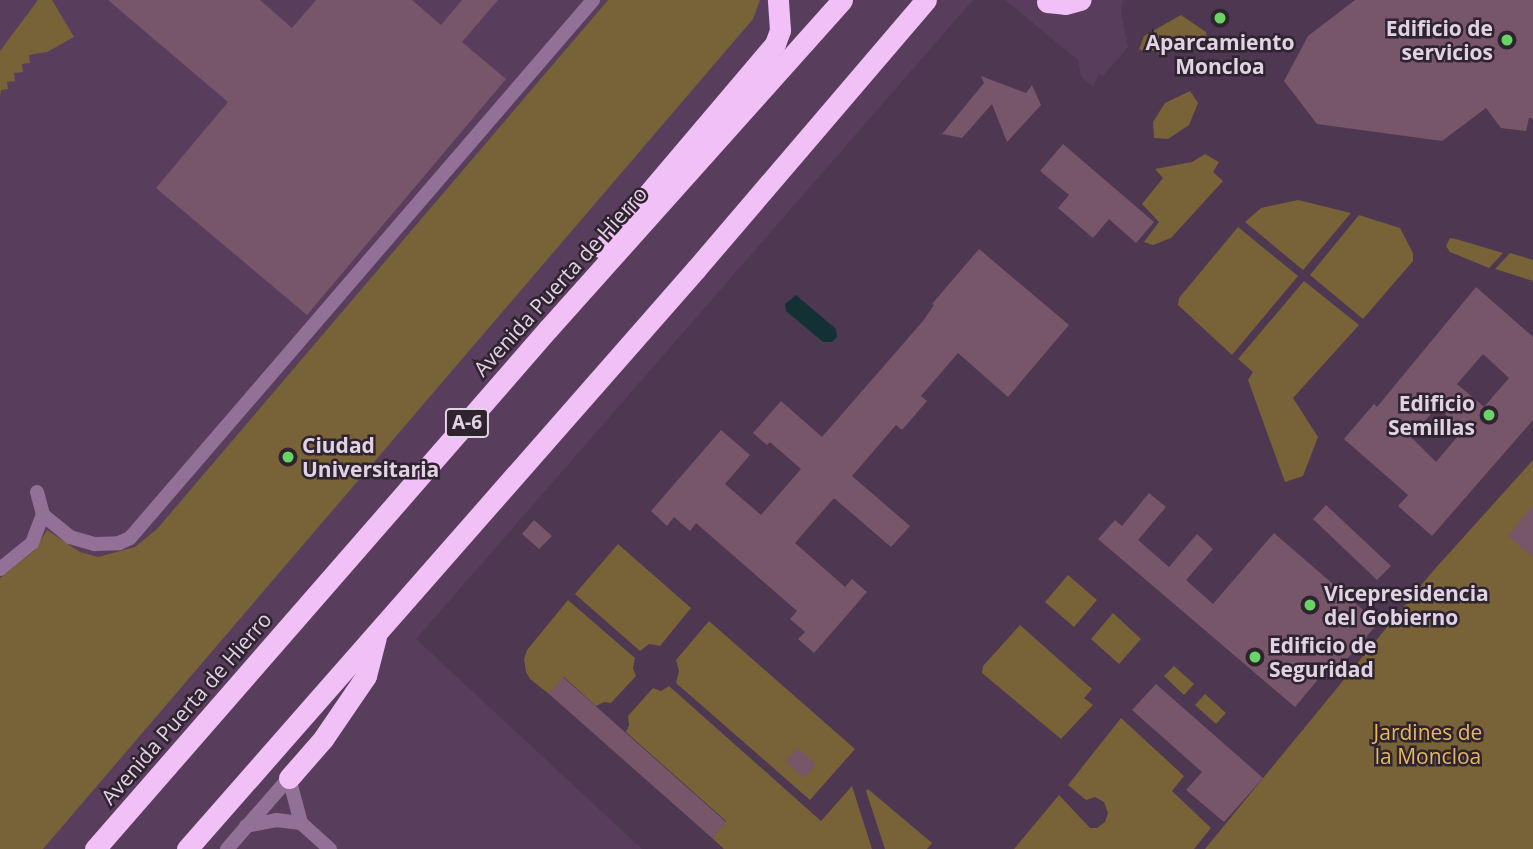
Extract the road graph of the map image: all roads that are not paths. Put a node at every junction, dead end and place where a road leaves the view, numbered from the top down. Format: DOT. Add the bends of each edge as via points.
graph roads {
  1 [pos="593,0"];
  2 [pos="778,0"];
  3 [pos="842,0"];
  4 [pos="926,0"];
  5 [pos="1080,0"];
  6 [pos="1047,2"];
  7 [pos="548,329"];
  8 [pos="37,492"];
  9 [pos="43,514"];
  10 [pos="0,569"];
  11 [pos="376,635"];
  12 [pos="289,778"];
  13 [pos="300,823"];
  14 [pos="246,826"];
  15 [pos="95,849"];
  16 [pos="187,849"];
  17 [pos="227,849"];
  18 [pos="330,849"];
  1 -- 9 [label="street" via="144,526 119,543 96,544 70,537"];
  2 -- 7 [label="highway" via="780,30 775,44 562,294"];
  3 -- 7 [label="highway, Avenida Puerta de Hierro / A-6"];
  4 -- 11 [label="highway"];
  5 -- 6 [label="highway"];
  7 -- 15 [label="highway, Avenida Puerta de Hierro / A-6"];
  8 -- 9 [label="street"];
  9 -- 10 [label="street" via="32,543"];
  11 -- 12 [label="highway" via="366,676 323,739"];
  11 -- 16 [label="highway"];
  12 -- 13 [label="street"];
  12 -- 14 [label="street"];
  13 -- 14 [label="street" via="276,820"];
  13 -- 18 [label="street"];
  14 -- 17 [label="street"];
}
